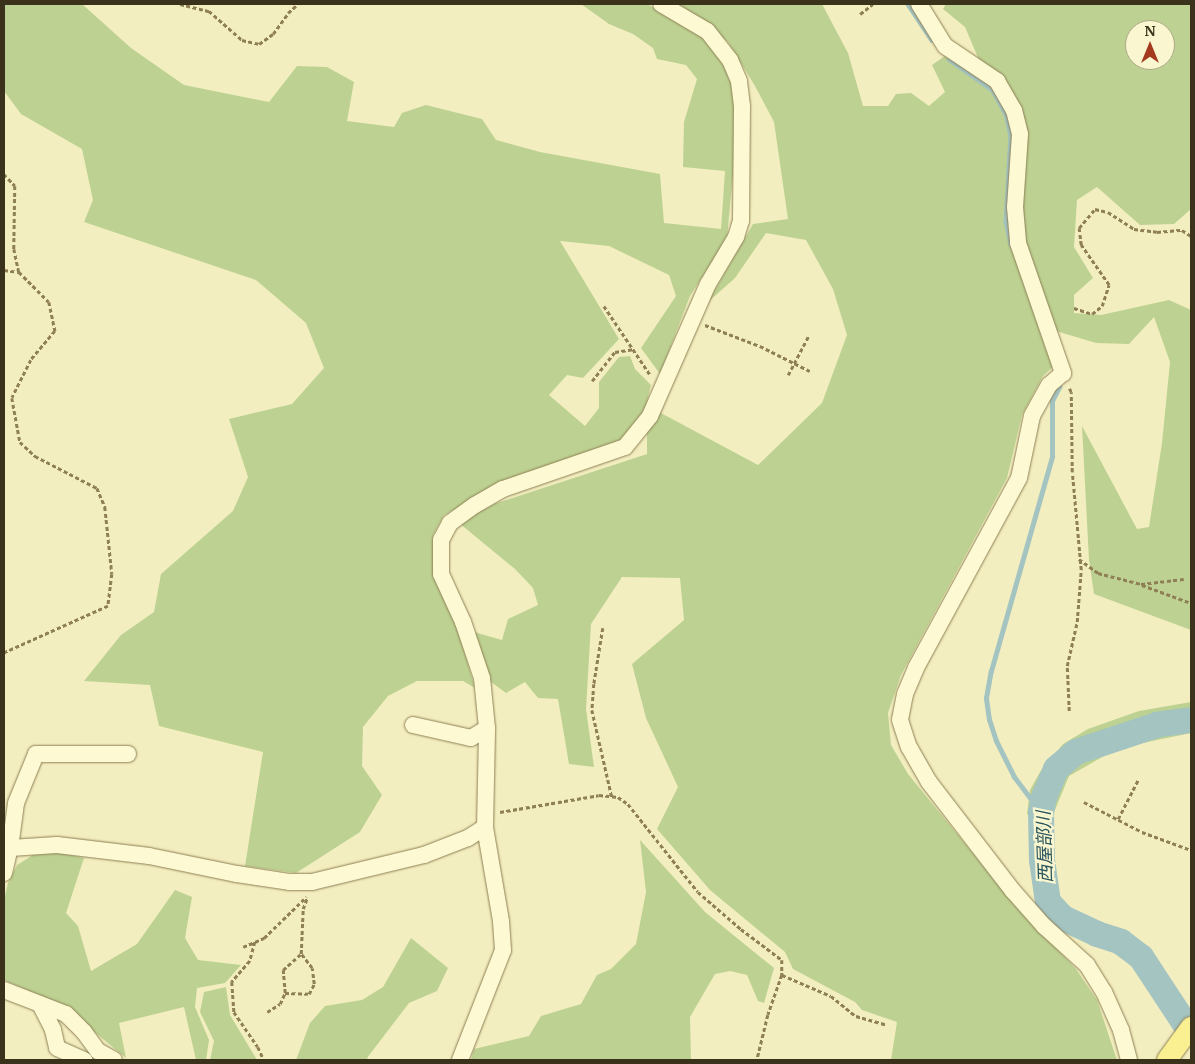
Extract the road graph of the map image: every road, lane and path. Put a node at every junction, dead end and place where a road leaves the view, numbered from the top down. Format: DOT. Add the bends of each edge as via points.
graph roads {
  1 [pos="180,4"];
  2 [pos="203,4"];
  3 [pos="298,4"];
  4 [pos="661,4"];
  5 [pos="873,4"];
  6 [pos="919,4"];
  7 [pos="204,10"];
  8 [pos="860,14"];
  9 [pos="4,174"];
  10 [pos="1191,236"];
  11 [pos="4,270"];
  12 [pos="19,272"];
  13 [pos="604,306"];
  14 [pos="1074,308"];
  15 [pos="692,320"];
  16 [pos="809,335"];
  17 [pos="633,349"];
  18 [pos="795,364"];
  19 [pos="810,371"];
  20 [pos="1063,373"];
  21 [pos="788,375"];
  22 [pos="592,381"];
  23 [pos="663,386"];
  24 [pos="1079,559"];
  25 [pos="1184,579"];
  26 [pos="1141,584"];
  27 [pos="1191,602"];
  28 [pos="603,628"];
  29 [pos="4,653"];
  30 [pos="1069,711"];
  31 [pos="413,725"];
  32 [pos="487,728"];
  33 [pos="128,754"];
  34 [pos="1138,780"];
  35 [pos="612,796"];
  36 [pos="1084,802"];
  37 [pos="1118,820"];
  38 [pos="485,827"];
  39 [pos="10,848"];
  40 [pos="1191,850"];
  41 [pos="4,873"];
  42 [pos="255,942"];
  43 [pos="243,947"];
  44 [pos="301,954"];
  45 [pos="782,974"];
  46 [pos="4,990"];
  47 [pos="285,993"];
  48 [pos="40,1004"];
  49 [pos="267,1012"];
  50 [pos="888,1025"];
  51 [pos="1191,1027"];
  52 [pos="1172,1054"];
  53 [pos="84,1060"];
  54 [pos="114,1060"];
  55 [pos="264,1060"];
  56 [pos="460,1060"];
  57 [pos="757,1060"];
  58 [pos="1129,1060"];
  1 -- 7 [label="path"];
  2 -- 7 [label="path"];
  3 -- 7 [label="path" via="273,34 259,44 242,40"];
  4 -- 15 [label="street" via="707,31 730,60 739,81 742,106 741,221 736,237 708,284"];
  5 -- 8 [label="path"];
  6 -- 20 [label="street" via="945,46 997,81 1014,110 1020,134 1015,207 1018,243"];
  9 -- 12 [label="path" via="15,186 14,249"];
  10 -- 14 [label="path" via="1182,230 1157,232 1134,229 1108,212 1095,210 1079,228 1081,245 1109,285 1102,306 1092,314"];
  11 -- 12 [label="path"];
  12 -- 29 [label="path" via="48,302 55,331 30,360 12,398 20,442 35,456 97,488 105,508 112,574 108,606"];
  13 -- 17 [label="path"];
  15 -- 18 [label="path" via="760,346"];
  15 -- 23 [label="street"];
  16 -- 18 [label="path"];
  17 -- 22 [label="path" via="615,352"];
  17 -- 23 [label="path" via="652,378"];
  18 -- 19 [label="path"];
  18 -- 21 [label="path"];
  20 -- 24 [label="path" via="1071,392 1072,472"];
  20 -- 58 [label="street" via="1049,385 1032,416 1019,478 916,668 905,694 900,720 909,746 929,782 1013,891 1044,926 1087,965 1104,992 1121,1030"];
  23 -- 32 [label="street" via="650,416 625,447 503,489 450,523 441,540 441,574 463,622 482,678"];
  24 -- 26 [label="path" via="1098,573"];
  24 -- 30 [label="path" via="1077,622 1067,666"];
  25 -- 26 [label="path"];
  26 -- 27 [label="path"];
  28 -- 35 [label="path" via="592,710"];
  31 -- 32 [label="street" via="470,738"];
  32 -- 38 [label="street"];
  33 -- 39 [label="street" via="36,754 16,803"];
  34 -- 37 [label="path"];
  35 -- 38 [label="path" via="599,795 501,812"];
  35 -- 45 [label="path" via="628,804 698,892 782,960"];
  36 -- 37 [label="path"];
  37 -- 40 [label="path"];
  38 -- 39 [label="street" via="468,838 424,855 312,882 290,882 149,856 66,846"];
  38 -- 56 [label="street" via="503,950"];
  39 -- 41 [label="street"];
  42 -- 43 [label="path"];
  42 -- 44 [label="path" via="264,938 307,896 303,909"];
  42 -- 55 [label="path" via="250,961 232,982 234,1012"];
  44 -- 47 [label="path" via="283,970"];
  44 -- 47 [label="path" via="312,968 314,984 309,994"];
  45 -- 50 [label="path" via="832,996 856,1016"];
  45 -- 57 [label="path"];
  46 -- 48 [label="street"];
  47 -- 49 [label="path" via="280,1004"];
  48 -- 53 [label="street" via="53,1030 57,1048"];
  48 -- 54 [label="street" via="66,1014 98,1051"];
  51 -- 52 [label="main road"];
}
